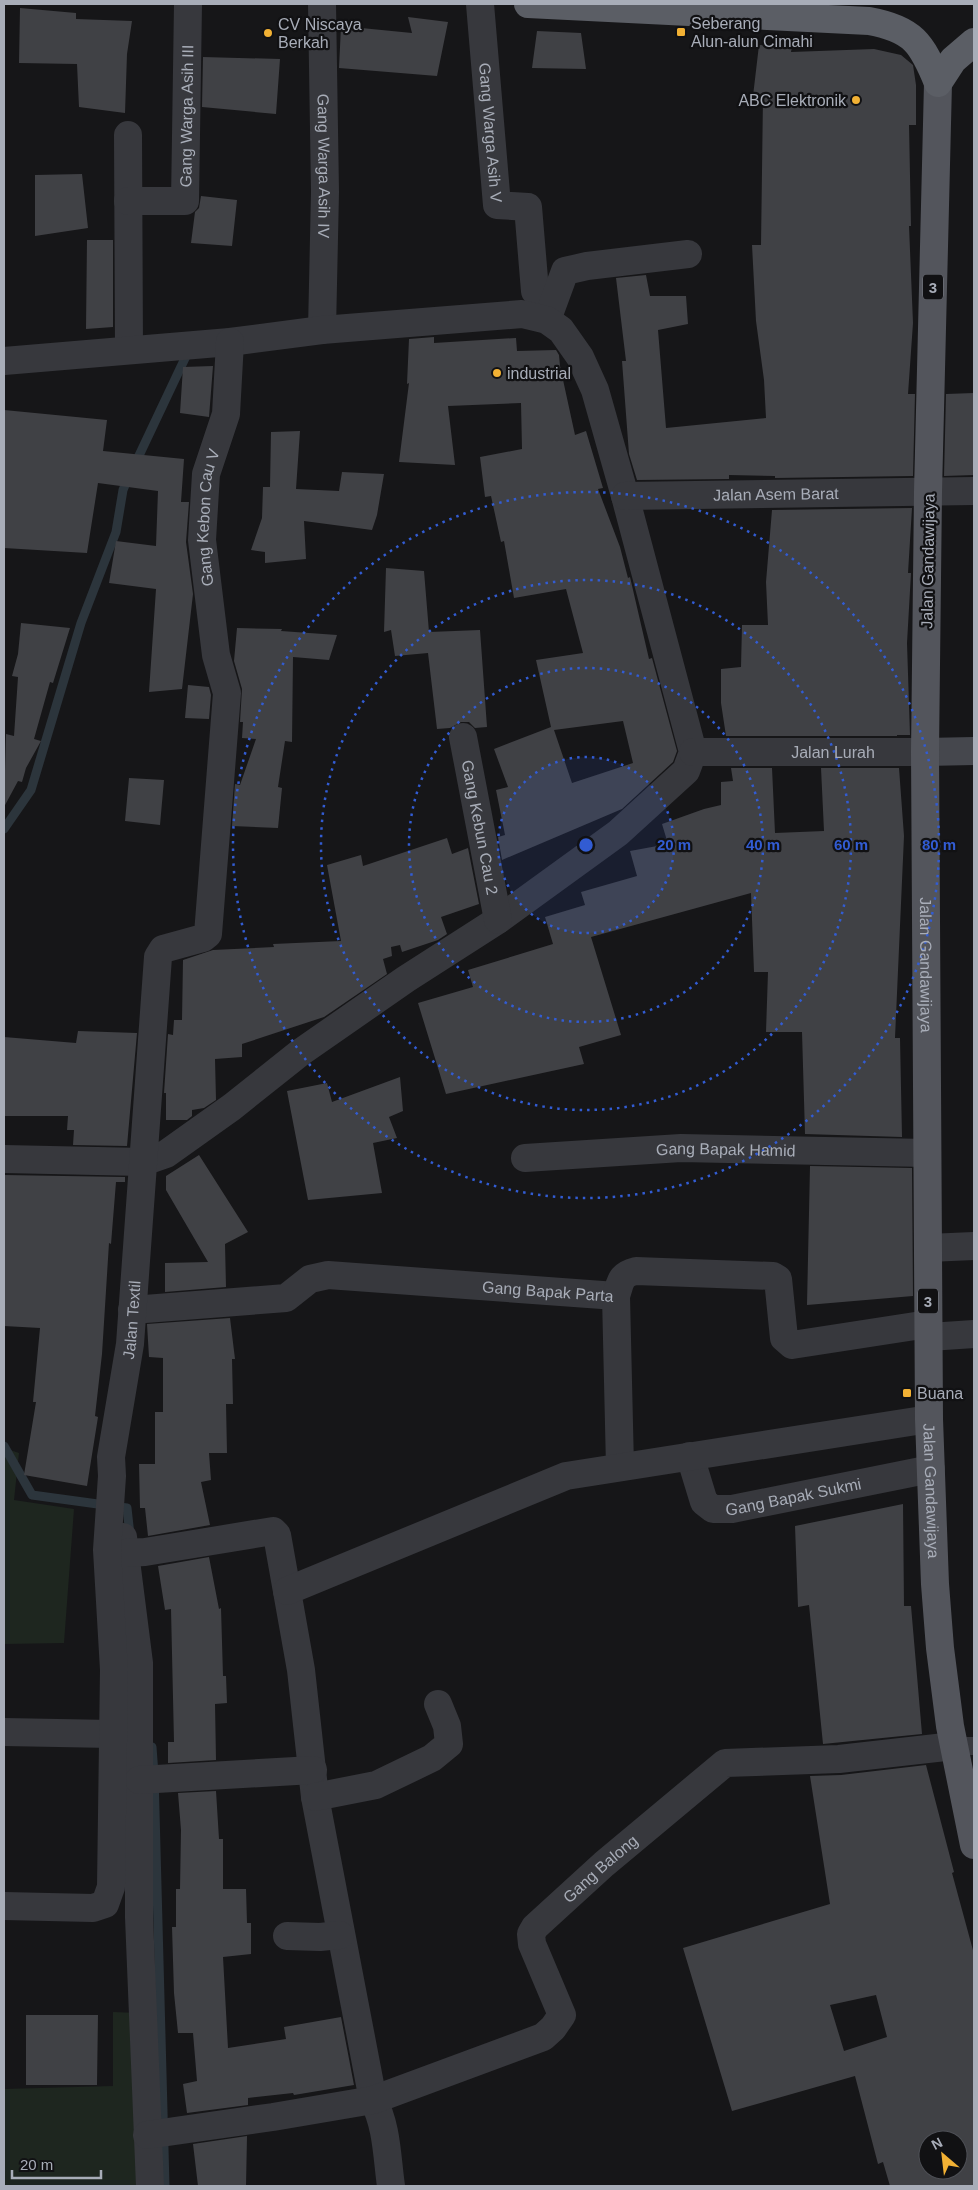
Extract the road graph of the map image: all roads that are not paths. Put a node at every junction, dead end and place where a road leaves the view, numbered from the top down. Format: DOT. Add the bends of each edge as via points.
graph roads {
  1 [pos="188,4"];
  2 [pos="322,4"];
  3 [pos="480,4"];
  4 [pos="528,4"];
  5 [pos="974,42"];
  6 [pos="938,83"];
  7 [pos="128,135"];
  8 [pos="128,201"];
  9 [pos="688,254"];
  10 [pos="535,291"];
  11 [pos="547,320"];
  12 [pos="322,330"];
  13 [pos="230,342"];
  14 [pos="129,349"];
  15 [pos="4,361"];
  16 [pos="974,491"];
  17 [pos="928,492"];
  18 [pos="625,496"];
  19 [pos="227,693"];
  20 [pos="462,737"];
  21 [pos="974,751"];
  22 [pos="693,752"];
  23 [pos="926,752"];
  24 [pos="498,920"];
  25 [pos="927,1154"];
  26 [pos="525,1158"];
  27 [pos="4,1159"];
  28 [pos="143,1162"];
  29 [pos="974,1246"];
  30 [pos="928,1248"];
  31 [pos="616,1296"];
  32 [pos="132,1310"];
  33 [pos="929,1330"];
  34 [pos="974,1334"];
  35 [pos="929,1419"];
  36 [pos="690,1456"];
  37 [pos="620,1467"];
  38 [pos="931,1469"];
  39 [pos="112,1476"];
  40 [pos="124,1553"];
  41 [pos="287,1590"];
  42 [pos="438,1704"];
  43 [pos="4,1732"];
  44 [pos="112,1734"];
  45 [pos="964,1746"];
  46 [pos="313,1770"];
  47 [pos="140,1780"];
  48 [pos="315,1797"];
  49 [pos="974,1845"];
  50 [pos="4,1906"];
  51 [pos="340,1935"];
  52 [pos="287,1936"];
  53 [pos="373,2100"];
  54 [pos="147,2135"];
  55 [pos="150,2186"];
  56 [pos="391,2186"];
  1 -- 8 [label="street, Gang Warga Asih III" via="185,201"];
  2 -- 12 [label="street, Gang Warga Asih IV" via="325,192"];
  3 -- 10 [label="street, Gang Warga Asih V" via="497,205 528,207"];
  4 -- 6 [label="highway" via="868,21 892,25 908,34 920,47"];
  5 -- 6 [label="highway" via="953,60"];
  6 -- 17 [label="main road, Jalan Gandawijaya / 3"];
  7 -- 8 [label="street"];
  8 -- 14 [label="street"];
  9 -- 11 [label="street" via="565,271"];
  11 -- 12 [label="street" via="522,314"];
  11 -- 18 [label="street" via="561,330 580,357 595,390"];
  12 -- 13 [label="street"];
  13 -- 14 [label="street"];
  13 -- 19 [label="street, Gang Kebon Cau V" via="226,414 206,474 202,540 216,655"];
  14 -- 15 [label="street"];
  16 -- 17 [label="street, Jalan Asem Barat"];
  17 -- 18 [label="street, Jalan Asem Barat"];
  17 -- 23 [label="main road, Jalan Gandawijaya / 3"];
  18 -- 22 [label="street"];
  19 -- 28 [label="street, Jalan Textil" via="208,934 204,938 163,949 158,957"];
  20 -- 24 [label="street, Gang Kebun Cau 2"];
  21 -- 23 [label="main road, Jalan Lurah"];
  22 -- 23 [label="street, Jalan Lurah"];
  22 -- 24 [label="street" via="686,771 618,833"];
  23 -- 25 [label="main road, Jalan Gandawijaya / 3"];
  24 -- 28 [label="street" via="301,1052 195,1135 166,1154"];
  25 -- 26 [label="street, Gang Bapak Hamid" via="681,1148"];
  25 -- 30 [label="main road, Jalan Gandawijaya / 3"];
  27 -- 28 [label="street"];
  28 -- 32 [label="street, Jalan Textil"];
  29 -- 30 [label="street"];
  30 -- 33 [label="main road, Jalan Gandawijaya / 3"];
  31 -- 32 [label="street, Gang Bapak Parta" via="328,1275 310,1279 286,1298"];
  31 -- 33 [label="street, Gang Bapak Parta" via="623,1276 636,1271 765,1275 778,1279 784,1338 792,1345"];
  31 -- 37 [label="street"];
  32 -- 39 [label="street, Jalan Textil" via="130,1344 111,1457"];
  33 -- 34 [label="street"];
  33 -- 35 [label="main road, Jalan Gandawijaya / 3"];
  35 -- 36 [label="street"];
  35 -- 38 [label="main road, Jalan Gandawijaya / 3"];
  36 -- 37 [label="street"];
  36 -- 38 [label="street, Gang Bapak Sukmi" via="704,1502 713,1509 732,1509"];
  37 -- 41 [label="street" via="566,1476"];
  38 -- 45 [label="main road, Jalan Gandawijaya / 3" via="940,1648"];
  39 -- 40 [label="street" via="119,1502"];
  39 -- 44 [label="street" via="107,1550 114,1670"];
  40 -- 41 [label="street" via="273,1531 277,1535"];
  40 -- 47 [label="street" via="139,1663"];
  41 -- 46 [label="street"];
  42 -- 48 [label="street" via="447,1726 449,1744 432,1758 376,1785"];
  43 -- 44 [label="street"];
  44 -- 50 [label="street" via="111,1887 105,1904 93,1908"];
  45 -- 49 [label="main road, Jalan Gandawijaya / 3"];
  45 -- 53 [label="street, Gang Balong" via="838,1759 725,1763 604,1864 535,1927 532,1944 562,2015 544,2038"];
  46 -- 47 [label="street"];
  46 -- 48 [label="street"];
  47 -- 54 [label="street" via="139,1917"];
  48 -- 51 [label="street"];
  51 -- 52 [label="street"];
  51 -- 53 [label="street"];
  53 -- 54 [label="street"];
  53 -- 56 [label="street" via="382,2127"];
  54 -- 55 [label="street"];
}
